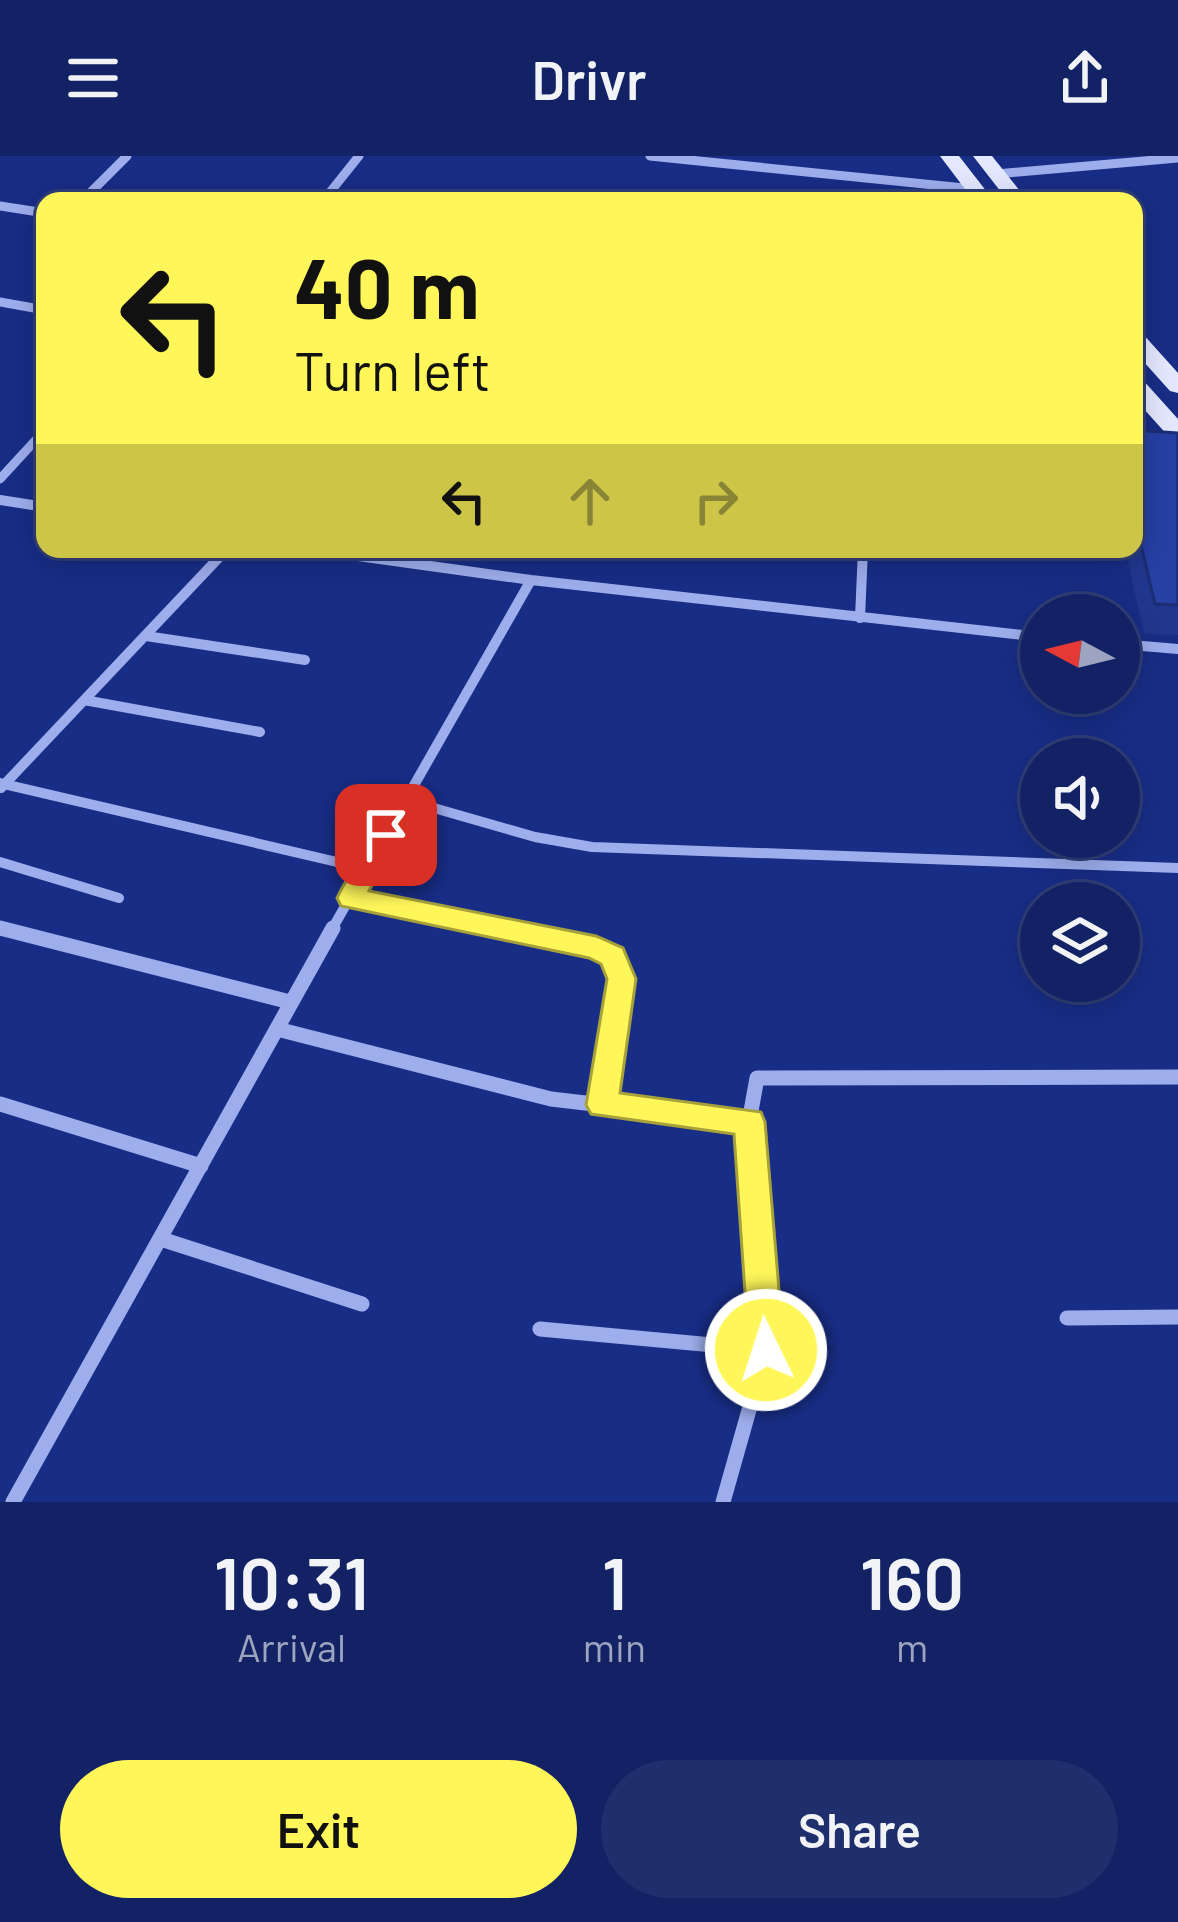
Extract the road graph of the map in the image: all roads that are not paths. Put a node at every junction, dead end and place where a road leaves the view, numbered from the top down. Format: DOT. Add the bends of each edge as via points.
graph roads {
  1 [pos="127,156"];
  2 [pos="359,156"];
  3 [pos="650,156"];
  4 [pos="949,156"];
  5 [pos="982,156"];
  6 [pos="1178,158"];
  7 [pos="996,173"];
  8 [pos="91,192"];
  9 [pos="330,192"];
  10 [pos="954,192"];
  11 [pos="977,192"];
  12 [pos="1011,192"];
  13 [pos="0,206"];
  14 [pos="36,212"];
  15 [pos="0,302"];
  16 [pos="36,308"];
  17 [pos="1143,348"];
  18 [pos="1178,386"];
  19 [pos="1143,394"];
  20 [pos="1178,433"];
  21 [pos="36,440"];
  22 [pos="0,479"];
  23 [pos="0,500"];
  24 [pos="36,506"];
  25 [pos="219,558"];
  26 [pos="373,558"];
  27 [pos="863,558"];
  28 [pos="531,580"];
  29 [pos="860,618"];
  30 [pos="1020,635"];
  31 [pos="146,636"];
  32 [pos="1140,646"];
  33 [pos="1178,649"];
  34 [pos="304,660"];
  35 [pos="84,700"];
  36 [pos="260,732"];
  37 [pos="2,785"];
  38 [pos="406,800"];
  39 [pos="0,862"];
  40 [pos="1178,868"];
  41 [pos="367,869"];
  42 [pos="119,898"];
  43 [pos="351,898"];
  44 [pos="0,928"];
  45 [pos="290,1002"];
  46 [pos="278,1029"];
  47 [pos="1178,1077"];
  48 [pos="0,1104"];
  49 [pos="602,1105"];
  50 [pos="749,1122"];
  51 [pos="201,1166"];
  52 [pos="160,1239"];
  53 [pos="362,1304"];
  54 [pos="1178,1317"];
  55 [pos="1066,1318"];
  56 [pos="540,1329"];
  57 [pos="766,1350"];
  58 [pos="14,1502"];
  59 [pos="723,1502"];
  1 -- 8 [label="street"];
  2 -- 9 [label="street"];
  3 -- 10 [label="street"];
  4 -- 11 [label="main road"];
  5 -- 7 [label="main road"];
  6 -- 7 [label="street"];
  7 -- 12 [label="main road"];
  13 -- 14 [label="street"];
  15 -- 16 [label="street"];
  17 -- 18 [label="main road"];
  19 -- 20 [label="main road"];
  21 -- 22 [label="street"];
  23 -- 24 [label="street"];
  25 -- 31 [label="street"];
  26 -- 28 [label="street"];
  27 -- 29 [label="street"];
  28 -- 29 [label="street"];
  28 -- 38 [label="street"];
  29 -- 30 [label="street"];
  31 -- 34 [label="street"];
  31 -- 35 [label="street"];
  32 -- 33 [label="street"];
  35 -- 36 [label="street"];
  35 -- 37 [label="street"];
  37 -- 41 [label="street"];
  38 -- 40 [label="street" via="535,837 615,849"];
  38 -- 41 [label="street"];
  39 -- 42 [label="street"];
  41 -- 43 [label="street"];
  43 -- 45 [label="street"];
  43 -- 49 [label="street" via="596,947 613,957 622,979"];
  44 -- 45 [label="street"];
  45 -- 46 [label="street"];
  46 -- 49 [label="street"];
  46 -- 51 [label="street"];
  47 -- 50 [label="street" via="757,1078"];
  48 -- 51 [label="street"];
  49 -- 50 [label="street"];
  50 -- 57 [label="street"];
  51 -- 52 [label="street"];
  52 -- 53 [label="street"];
  52 -- 58 [label="street"];
  54 -- 55 [label="street"];
  56 -- 57 [label="street"];
  57 -- 59 [label="street"];
}
